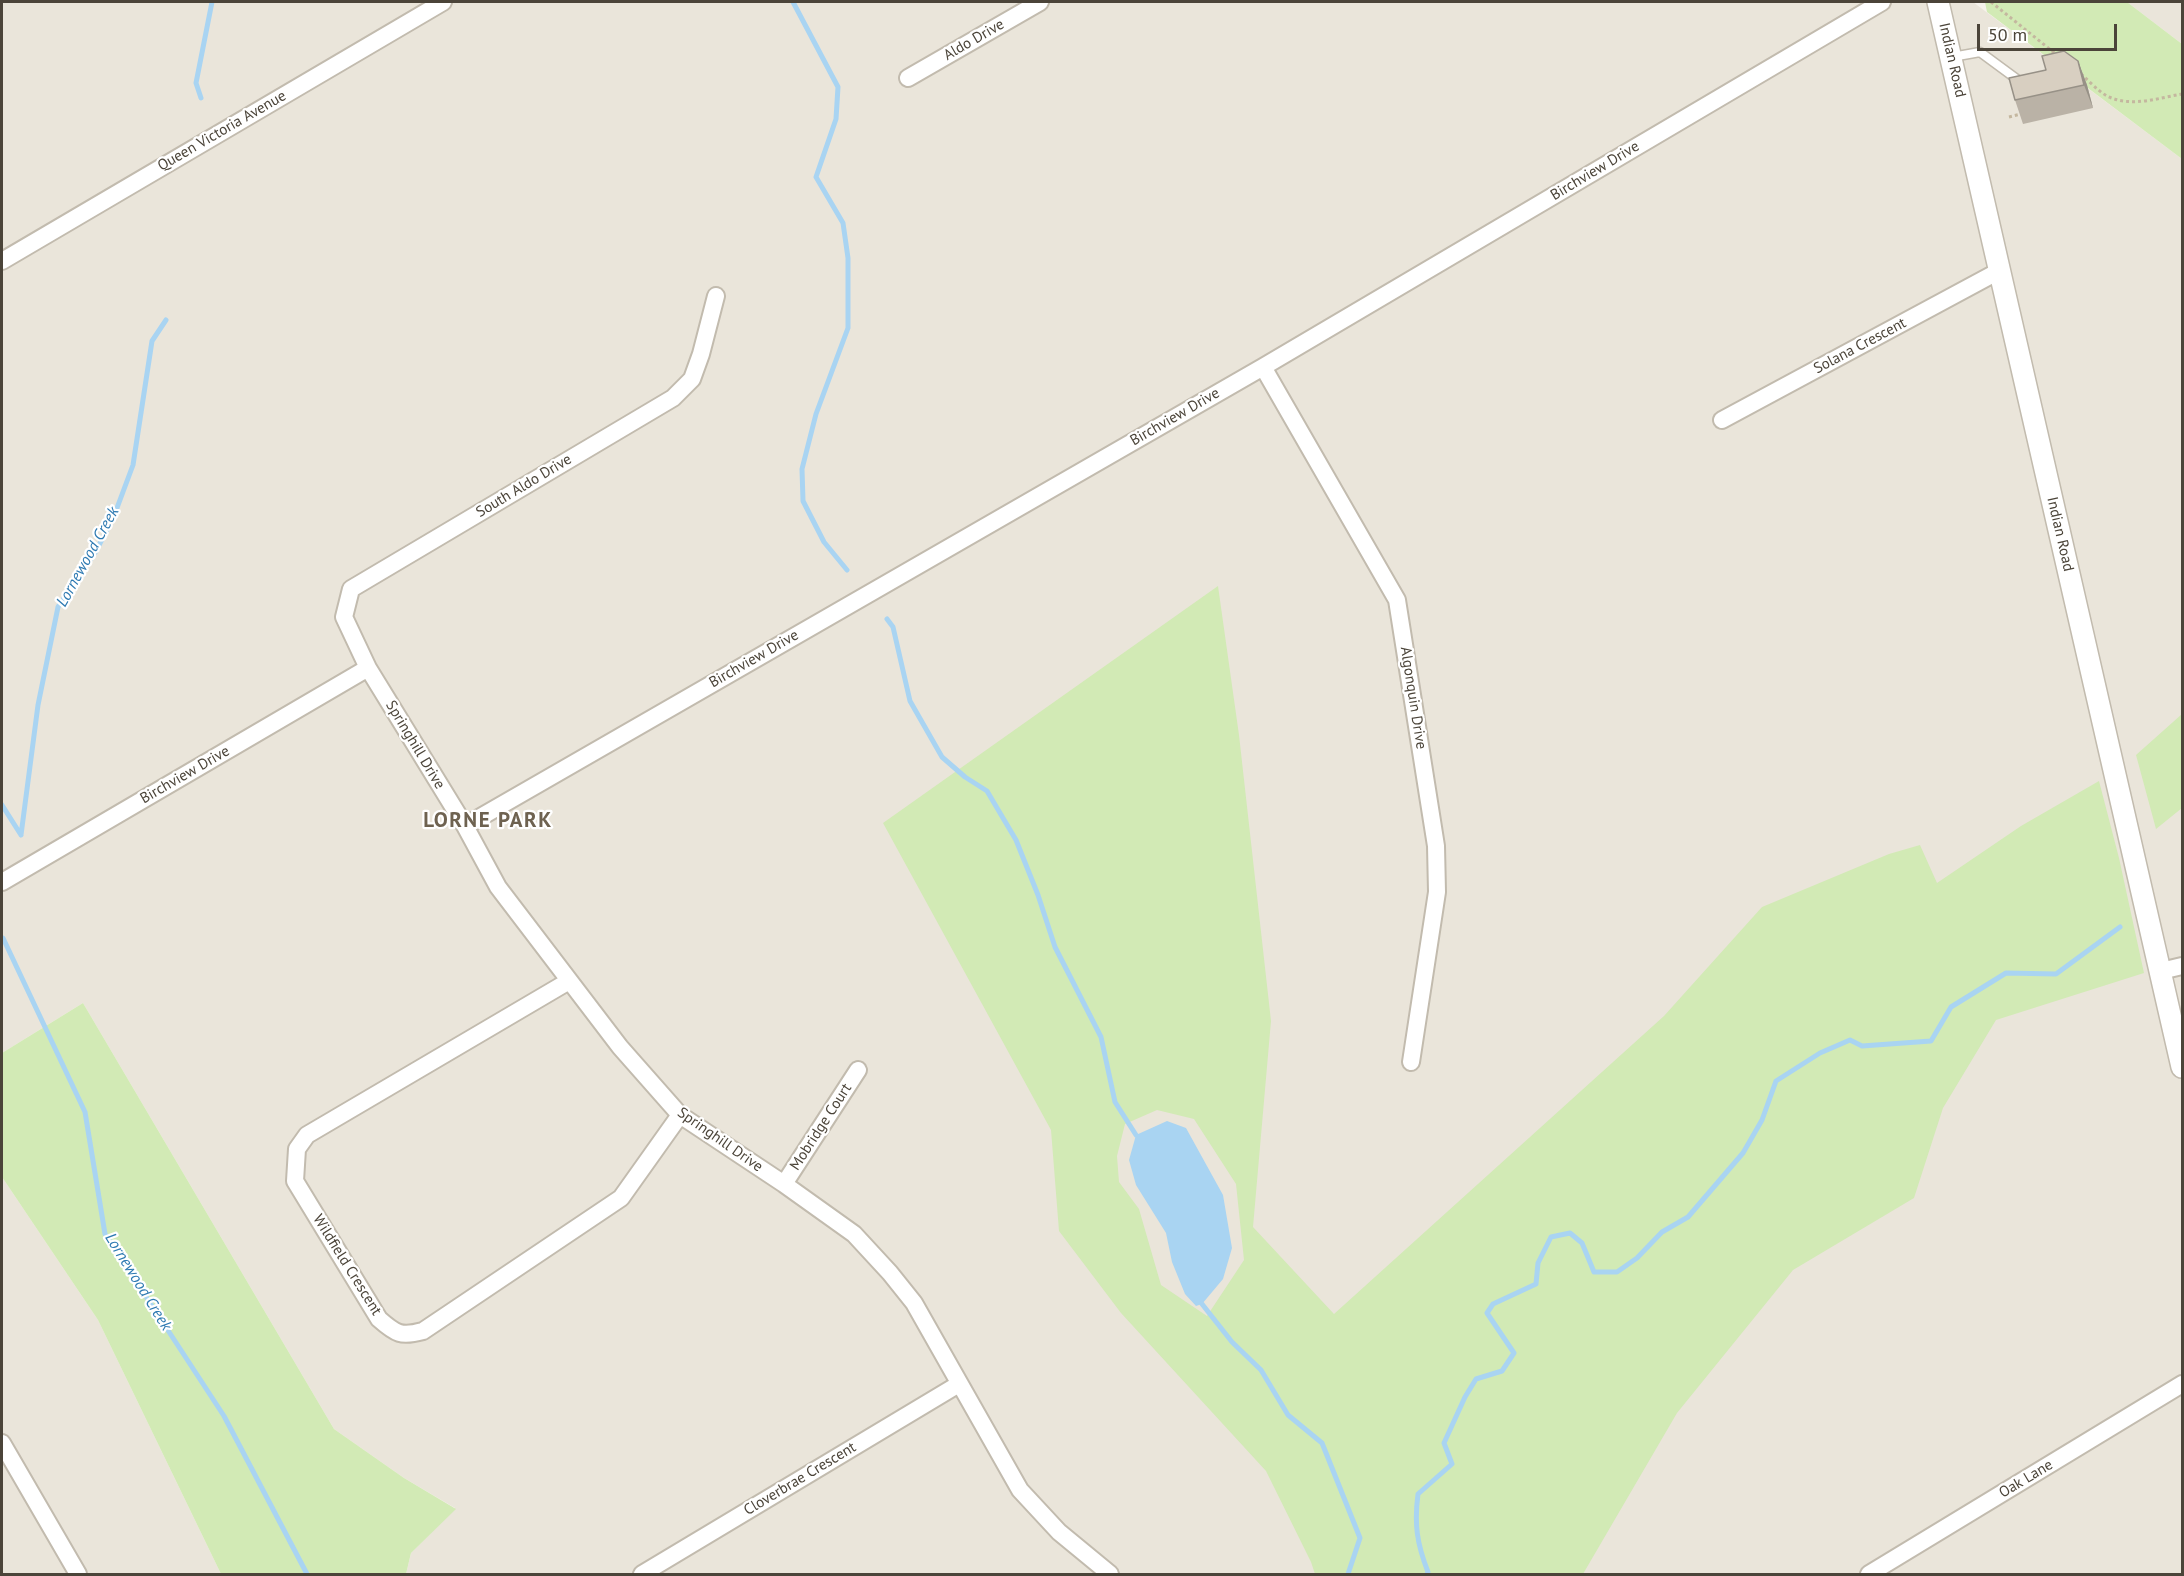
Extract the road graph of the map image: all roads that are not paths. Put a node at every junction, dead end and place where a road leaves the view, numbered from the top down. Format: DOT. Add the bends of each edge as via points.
graph roads {
  1 [pos="443,2"];
  2 [pos="1040,2"];
  3 [pos="1882,2"];
  4 [pos="1938,2"];
  5 [pos="1951,57"];
  6 [pos="908,78"];
  7 [pos="2018,80"];
  8 [pos="2,261"];
  9 [pos="1999,271"];
  10 [pos="716,296"];
  11 [pos="1263,367"];
  12 [pos="1722,420"];
  13 [pos="368,668"];
  14 [pos="465,826"];
  15 [pos="2,882"];
  16 [pos="2182,966"];
  17 [pos="2161,971"];
  18 [pos="569,981"];
  19 [pos="1411,1062"];
  20 [pos="2182,1067"];
  21 [pos="858,1070"];
  22 [pos="680,1115"];
  23 [pos="784,1184"];
  24 [pos="959,1384"];
  25 [pos="2182,1384"];
  26 [pos="2,1443"];
  27 [pos="1103,1572"];
  28 [pos="78,1575"];
  29 [pos="642,1575"];
  30 [pos="1869,1575"];
  1 -- 8 [label="street, Queen Victoria Avenue"];
  2 -- 6 [label="street, Aldo Drive"];
  3 -- 11 [label="street, Birchview Drive"];
  4 -- 5 [label="street, Indian Road"];
  5 -- 7 [label="lane" via="1980,52"];
  5 -- 9 [label="street, Indian Road"];
  9 -- 12 [label="street, Solana Crescent"];
  9 -- 17 [label="street, Indian Road"];
  10 -- 13 [label="street, South Aldo Drive" via="692,380 673,398 351,589 344,617"];
  11 -- 14 [label="street, Birchview Drive"];
  11 -- 19 [label="street, Algonquin Drive" via="1397,600 1436,846 1437,892"];
  13 -- 14 [label="street, Springhill Drive"];
  13 -- 15 [label="street, Birchview Drive"];
  14 -- 18 [label="street, Springhill Drive" via="498,887"];
  16 -- 17 [label="street"];
  17 -- 20 [label="street, Indian Road"];
  18 -- 22 [label="street, Springhill Drive"];
  18 -- 22 [label="street, Wildfield Crescent" via="307,1135 297,1149 295,1180 379,1319 393,1332 407,1335 423,1331 621,1198"];
  21 -- 23 [label="street, Mobridge Court"];
  22 -- 23 [label="street, Springhill Drive"];
  23 -- 24 [label="street, Springhill Drive" via="854,1234 890,1273 914,1302"];
  24 -- 27 [label="street, Springhill Drive" via="1020,1490"];
  24 -- 29 [label="street, Cloverbrae Crescent"];
  25 -- 30 [label="street, Oak Lane"];
  26 -- 28 [label="street"];
}
